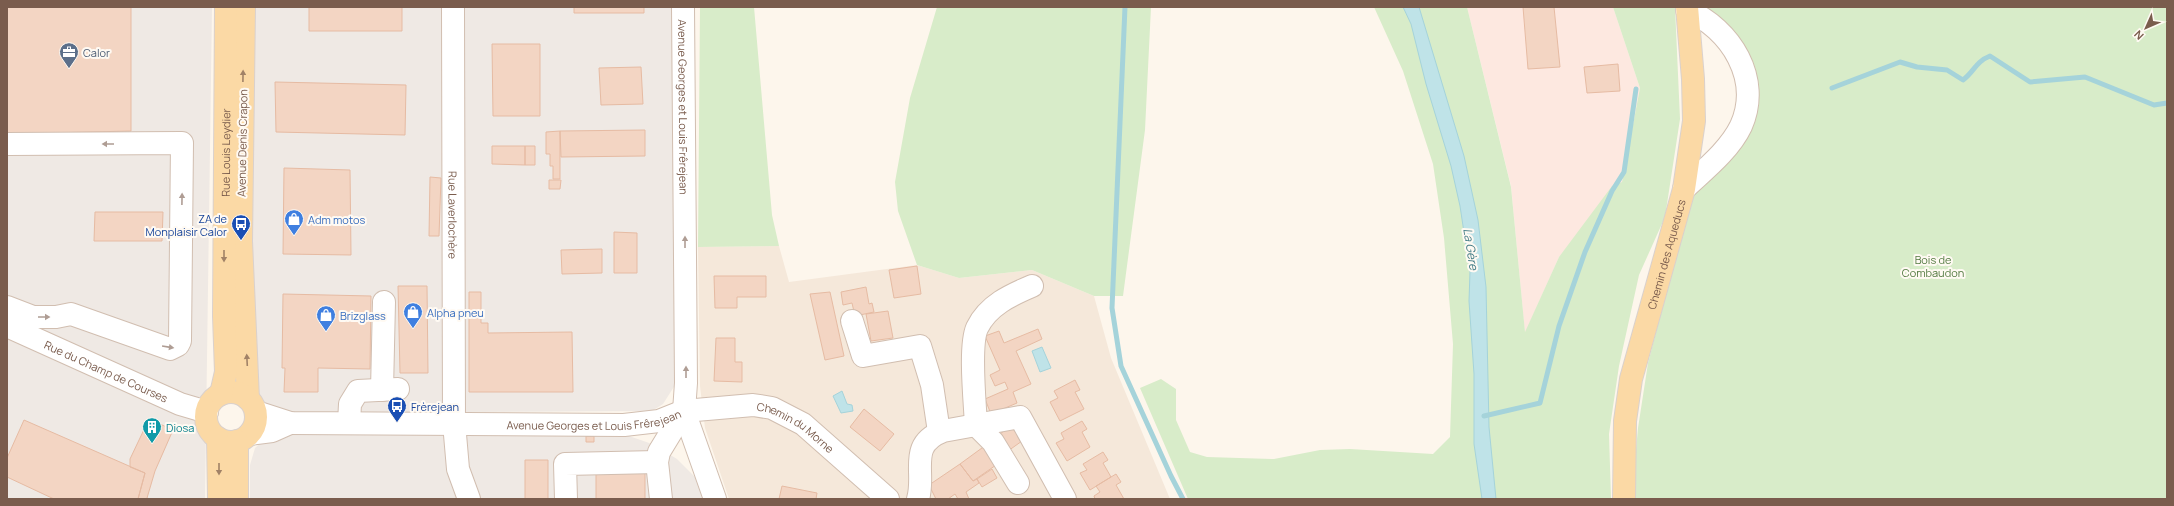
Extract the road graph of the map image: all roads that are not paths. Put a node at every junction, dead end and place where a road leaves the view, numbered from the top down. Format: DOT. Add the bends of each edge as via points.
graph roads {
  1 [pos="226,7"];
  2 [pos="244,7"];
  3 [pos="453,7"];
  4 [pos="683,7"];
  5 [pos="1687,8"];
  6 [pos="7,144"];
  7 [pos="1684,190"];
  8 [pos="1032,286"];
  9 [pos="384,302"];
  10 [pos="7,307"];
  11 [pos="852,321"];
  12 [pos="7,326"];
  13 [pos="221,394"];
  14 [pos="252,405"];
  15 [pos="684,411"];
  16 [pos="207,412"];
  17 [pos="290,423"];
  18 [pos="349,423"];
  19 [pos="454,423"];
  20 [pos="976,425"];
  21 [pos="940,432"];
  22 [pos="235,438"];
  23 [pos="657,462"];
  24 [pos="1018,483"];
  25 [pos="219,499"];
  26 [pos="237,499"];
  27 [pos="469,499"];
  28 [pos="566,499"];
  29 [pos="661,499"];
  30 [pos="715,499"];
  31 [pos="888,499"];
  32 [pos="918,499"];
  33 [pos="1065,499"];
  34 [pos="1624,499"];
  1 -- 13 [label="main road, Rue Louis Leydier, one-way" via="226,372"];
  14 -- 2 [label="main road, Avenue Denis Crapon, one-way" via="241,241"];
  3 -- 19 [label="street, Rue Laverlochère"];
  15 -- 4 [label="street, Avenue Georges et Louis Frêrejean, one-way" via="686,376"];
  5 -- 7 [label="main road, Chemin des Aqueducs" via="1694,79 1694,121"];
  5 -- 7 [label="street" via="1702,16 1736,51 1747,74 1747,107 1740,127 1730,143"];
  10 -- 6 [label="street, one-way" via="33,317 71,314 170,349 180,341 182,143"];
  7 -- 34 [label="main road, Chemin des Aqueducs" via="1631,379 1625,421"];
  8 -- 20 [label="street" via="1008,296 993,307 976,329 973,363"];
  9 -- 18 [label="street" via="390,390 358,392 350,404"];
  11 -- 21 [label="street" via="863,356 920,346 932,385"];
  12 -- 16 [label="street, Rue du Champ de Courses" via="180,404"];
  13 -- 14 [label="main road" via="240,394"];
  13 -- 16 [label="main road" via="214,399"];
  14 -- 17 [label="street, Avenue Georges et Louis Frêrejean"];
  14 -- 22 [label="main road" via="255,423"];
  15 -- 19 [label="street, Avenue Georges et Louis Frêrejean" via="659,421 624,425"];
  15 -- 23 [label="street" via="659,452"];
  15 -- 30 [label="street"];
  15 -- 31 [label="street, Chemin du Morne" via="752,405 784,413 803,424"];
  16 -- 22 [label="main road" via="209,427"];
  17 -- 18 [label="street, Avenue Georges et Louis Frêrejean"];
  17 -- 22 [label="street, Avenue Georges et Louis Frêrejean" via="272,431"];
  18 -- 19 [label="street, Avenue Georges et Louis Frêrejean"];
  19 -- 27 [label="street, Rue Laverlochère" via="458,469"];
  20 -- 21 [label="street"];
  20 -- 24 [label="street" via="993,442"];
  20 -- 33 [label="street" via="1020,417"];
  21 -- 32 [label="street" via="933,435 923,446 918,473"];
  22 -- 25 [label="main road, one-way"];
  22 -- 26 [label="main road"];
  23 -- 28 [label="street" via="566,464"];
  23 -- 29 [label="street"];
}
